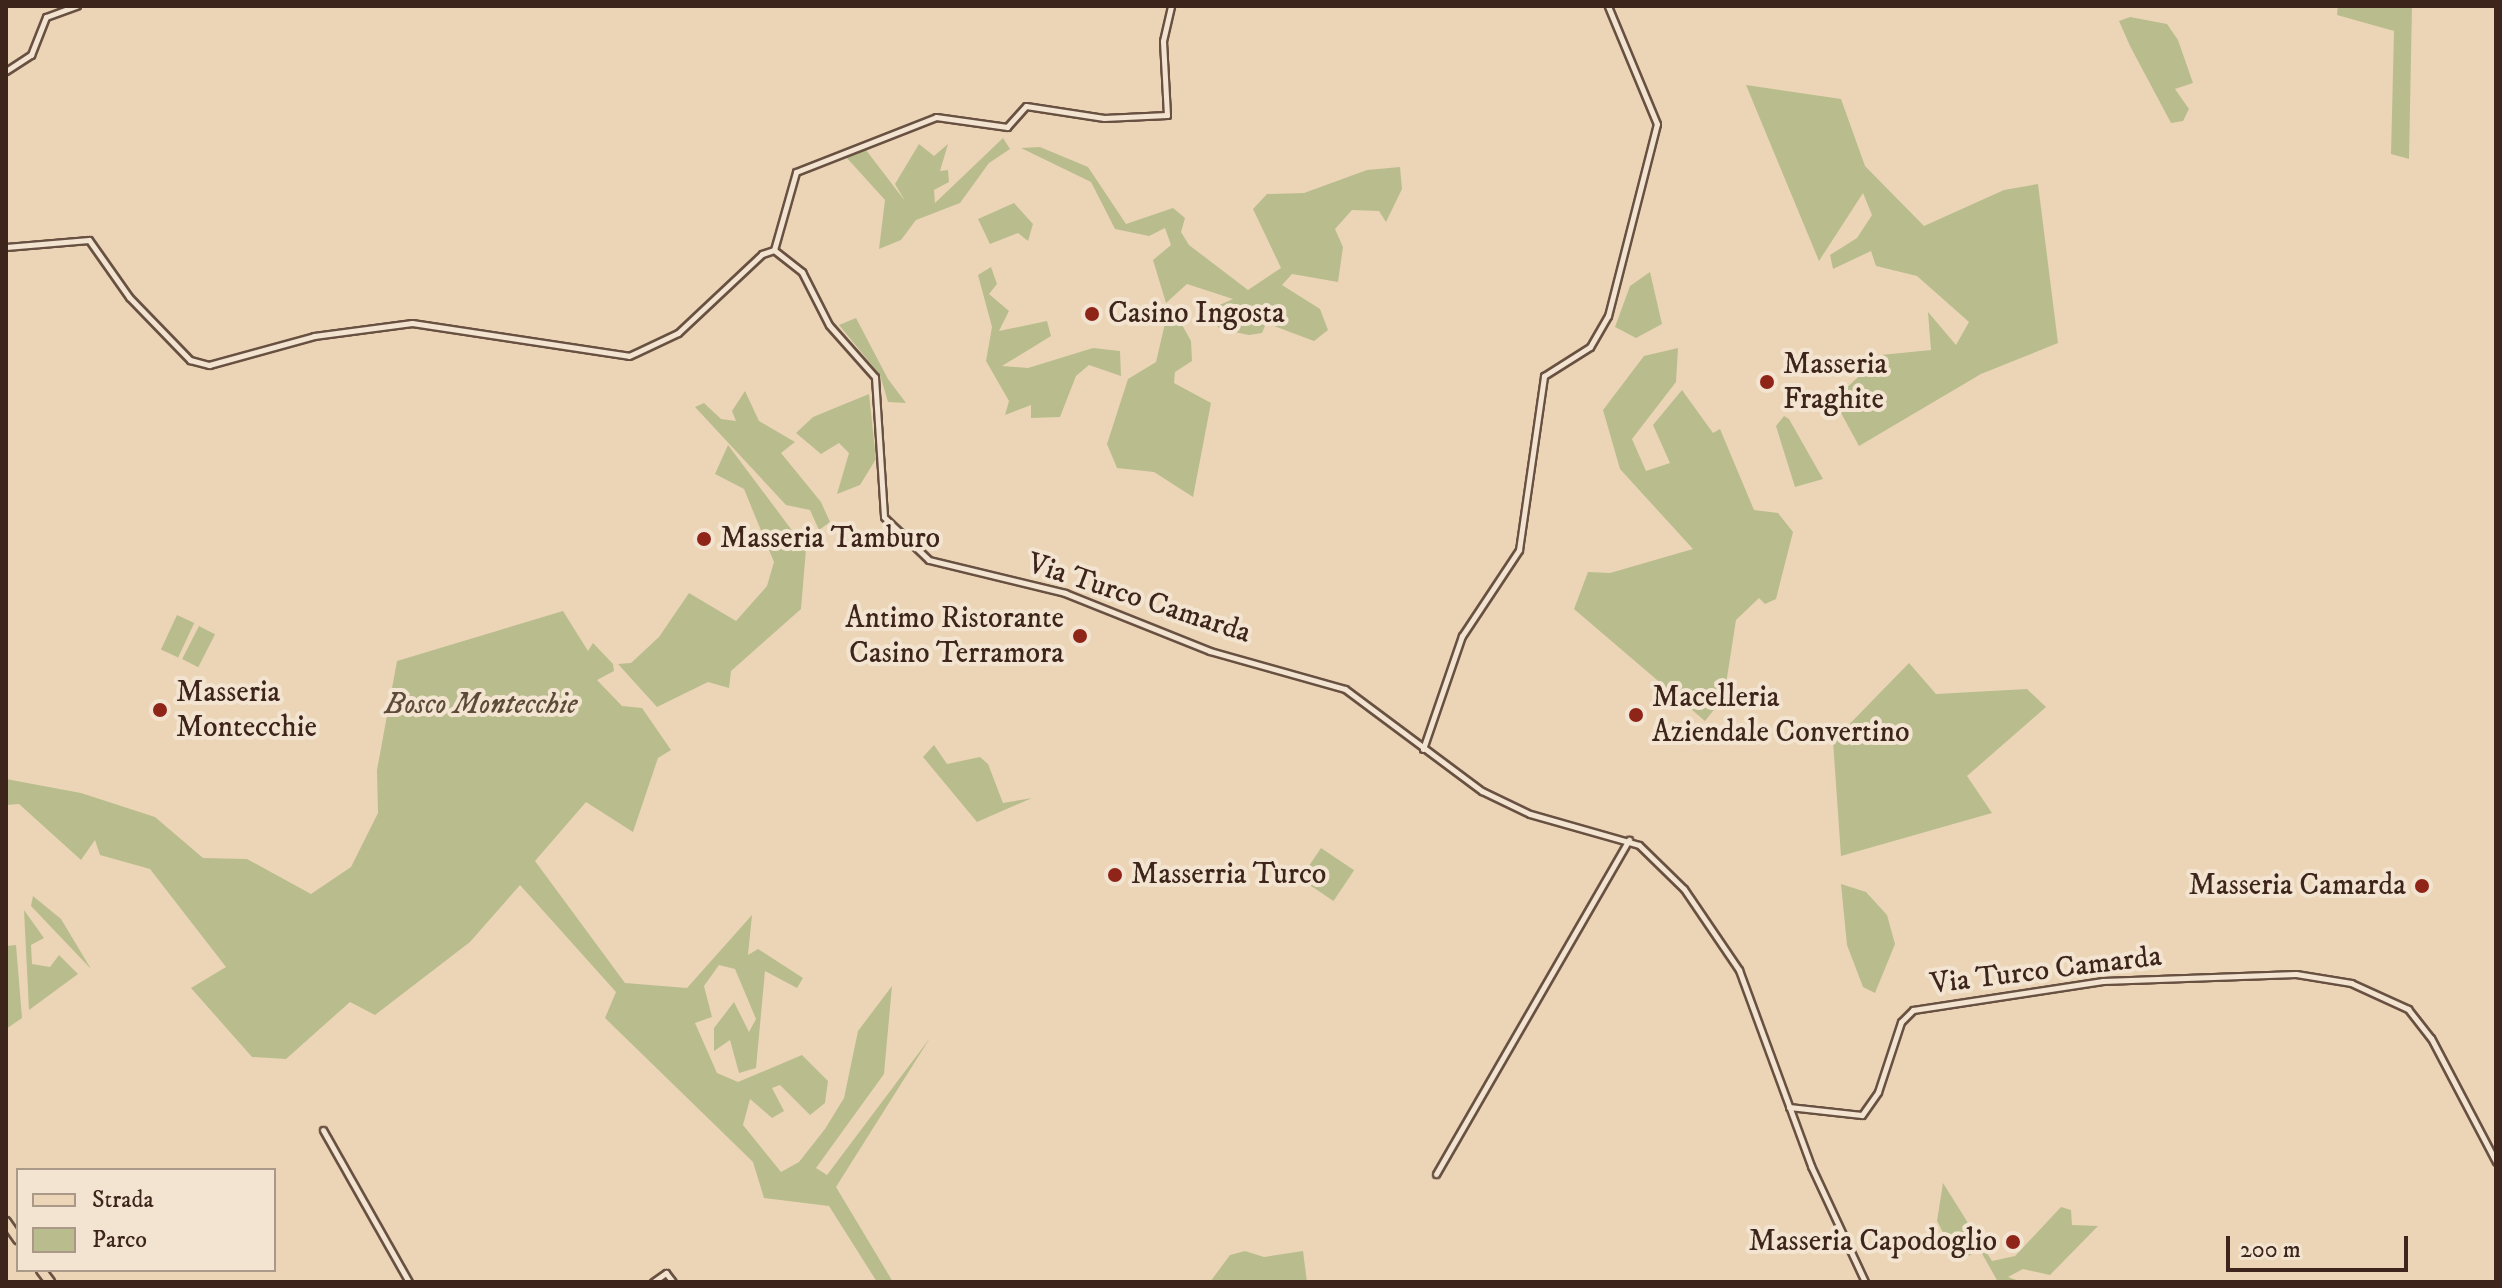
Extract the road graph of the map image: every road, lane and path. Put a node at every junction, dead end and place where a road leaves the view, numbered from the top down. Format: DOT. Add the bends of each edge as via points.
graph roads {
  1 [pos="77,6"];
  2 [pos="1171,6"];
  3 [pos="1608,6"];
  4 [pos="6,71"];
  5 [pos="6,247"];
  6 [pos="774,250"];
  7 [pos="1423,749"];
  8 [pos="1629,840"];
  9 [pos="1788,1107"];
  10 [pos="323,1130"];
  11 [pos="2496,1162"];
  12 [pos="1436,1174"];
  13 [pos="409,1282"];
  14 [pos="653,1282"];
  15 [pos="673,1282"];
  16 [pos="1865,1282"];
  1 -- 4 [label="street" via="46,17 31,55"];
  2 -- 6 [label="street" via="1163,41 1167,115 1104,118 1026,106 1007,127 936,117 796,172"];
  3 -- 7 [label="street" via="1657,124 1608,316 1590,347 1544,376 1519,550 1462,636"];
  5 -- 6 [label="street" via="89,240 129,297 190,360 209,365 314,336 412,323 629,356 678,333 762,254"];
  6 -- 7 [label="street, Via Turco Camarda" via="802,272 829,325 875,377 884,517 929,560 1065,593 1210,651 1345,689"];
  7 -- 8 [label="street, Via Turco Camarda" via="1530,814"];
  8 -- 9 [label="street, Via Turco Camarda" via="1684,889 1720,934 1752,996"];
  8 -- 12 [label="street"];
  9 -- 11 [label="street, Via Turco Camarda" via="1862,1115 1878,1092 1901,1022 1913,1010 2103,981 2296,974 2351,983 2408,1009 2431,1038"];
  9 -- 16 [label="street"];
  10 -- 13 [label="street"];
  14 -- 15 [label="street" via="666,1273"];
}
